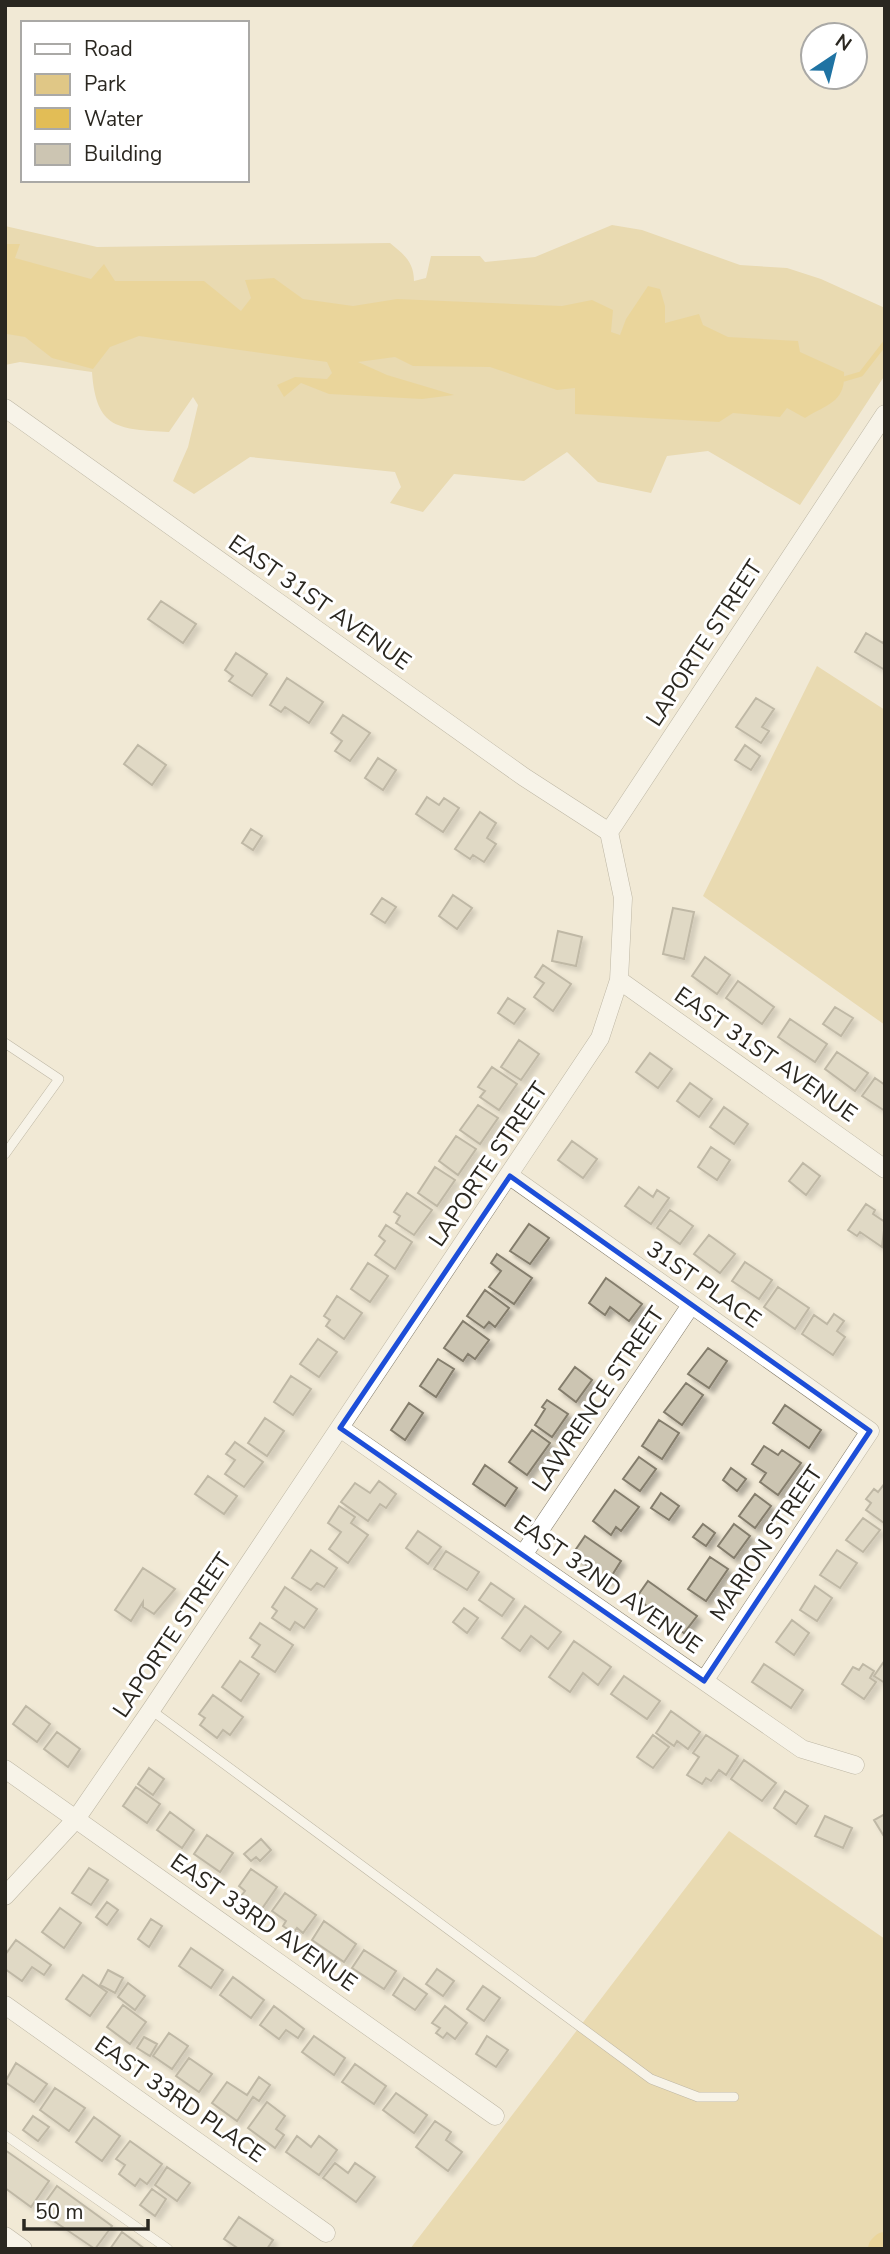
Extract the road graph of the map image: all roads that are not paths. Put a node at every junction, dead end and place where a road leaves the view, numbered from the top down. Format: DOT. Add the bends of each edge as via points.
graph roads {
  1 [pos="5,408"];
  2 [pos="885,414"];
  3 [pos="608,832"];
  4 [pos="619,980"];
  5 [pos="5,1043"];
  6 [pos="5,1154"];
  7 [pos="885,1169"];
  8 [pos="510,1176"];
  9 [pos="691,1305"];
  10 [pos="340,1428"];
  11 [pos="870,1431"];
  12 [pos="523,1555"];
  13 [pos="704,1681"];
  14 [pos="151,1710"];
  15 [pos="855,1765"];
  16 [pos="5,1769"];
  17 [pos="76,1819"];
  18 [pos="5,1896"];
  19 [pos="5,2005"];
  20 [pos="734,2097"];
  21 [pos="495,2116"];
  22 [pos="5,2135"];
  23 [pos="326,2233"];
  24 [pos="5,2236"];
  25 [pos="23,2249"];
  26 [pos="168,2249"];
  1 -- 3 [label="street, EAST 31ST AVENUE"];
  2 -- 3 [label="street, LAPORTE STREET"];
  3 -- 4 [label="street, LAPORTE STREET" via="623,898"];
  4 -- 7 [label="street, EAST 31ST AVENUE"];
  4 -- 8 [label="street, LAPORTE STREET" via="600,1038"];
  5 -- 6 [label="lane" via="59,1079"];
  8 -- 9 [label="street, 31ST PLACE"];
  8 -- 10 [label="street, LAPORTE STREET"];
  9 -- 11 [label="street, 31ST PLACE"];
  9 -- 12 [label="street, LAWRENCE STREET"];
  10 -- 12 [label="street, EAST 32ND AVENUE"];
  10 -- 14 [label="street, LAPORTE STREET"];
  11 -- 13 [label="street, MARION STREET"];
  12 -- 13 [label="street, EAST 32ND AVENUE"];
  13 -- 15 [label="street, EAST 32ND AVENUE" via="802,1749"];
  14 -- 17 [label="street, LAPORTE STREET"];
  14 -- 20 [label="lane" via="651,2078 698,2097"];
  16 -- 17 [label="street, EAST 33RD AVENUE"];
  17 -- 18 [label="street, LAPORTE STREET"];
  17 -- 21 [label="street, EAST 33RD AVENUE"];
  19 -- 23 [label="street, EAST 33RD PLACE"];
  22 -- 26 [label="lane"];
  24 -- 25 [label="street"];
}
